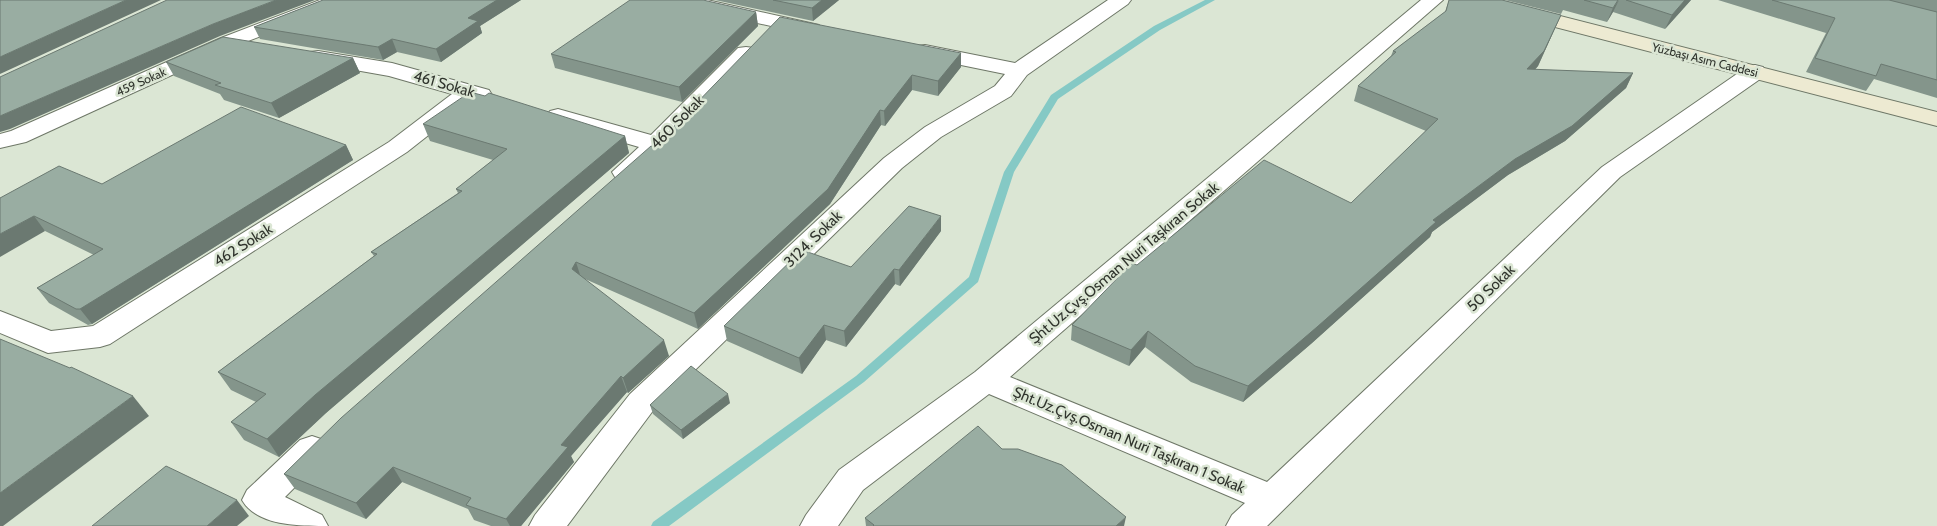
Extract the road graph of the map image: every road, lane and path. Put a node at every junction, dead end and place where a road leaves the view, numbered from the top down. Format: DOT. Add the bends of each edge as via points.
graph roads {
  1 [pos="338,0"];
  2 [pos="679,0"];
  3 [pos="1121,0"];
  4 [pos="1433,0"];
  5 [pos="1473,0"];
  6 [pos="776,22"];
  7 [pos="834,33"];
  8 [pos="228,42"];
  9 [pos="902,47"];
  10 [pos="267,49"];
  11 [pos="296,54"];
  12 [pos="1019,70"];
  13 [pos="1755,72"];
  14 [pos="469,92"];
  15 [pos="497,99"];
  16 [pos="534,110"];
  17 [pos="1937,119"];
  18 [pos="0,141"];
  19 [pos="656,144"];
  20 [pos="606,188"];
  21 [pos="0,321"];
  22 [pos="986,380"];
  23 [pos="332,429"];
  24 [pos="1272,499"];
  25 [pos="310,526"];
  26 [pos="547,526"];
  27 [pos="818,526"];
  28 [pos="1244,526"];
  1 -- 8 [label="street, 459 Sokak"];
  2 -- 6 [label="street"];
  3 -- 12 [label="street, 3124. Sokak"];
  4 -- 22 [label="street, Şht.Uz.Çvş.Osman Nuri Taşkıran Sokak"];
  5 -- 13 [label="street, Yüzbaşı Asım Caddesi"];
  6 -- 7 [label="street"];
  6 -- 19 [label="street, 460 Sokak"];
  8 -- 10 [label="street"];
  8 -- 18 [label="street, 459 Sokak" via="18,137"];
  9 -- 12 [label="street"];
  11 -- 14 [label="street, 461 Sokak" via="392,70"];
  12 -- 26 [label="street, 3124. Sokak" via="1003,90 933,132 893,163 641,403"];
  13 -- 17 [label="street, Yüzbaşı Asım Caddesi"];
  13 -- 24 [label="street, 50 Sokak" via="1612,172"];
  14 -- 15 [label="street, 461 Sokak"];
  14 -- 21 [label="street, 462 Sokak" via="398,147 100,336 48,342"];
  16 -- 19 [label="street"];
  19 -- 20 [label="street, 460 Sokak"];
  22 -- 24 [label="street, Şht.Uz.Çvş.Osman Nuri Taşkıran 1 Sokak"];
  22 -- 27 [label="street, Şht.Uz.Çvş.Osman Nuri Taşkıran Sokak" via="851,480"];
  23 -- 25 [label="street" via="259,500"];
  24 -- 28 [label="street, 50 Sokak"];
}
